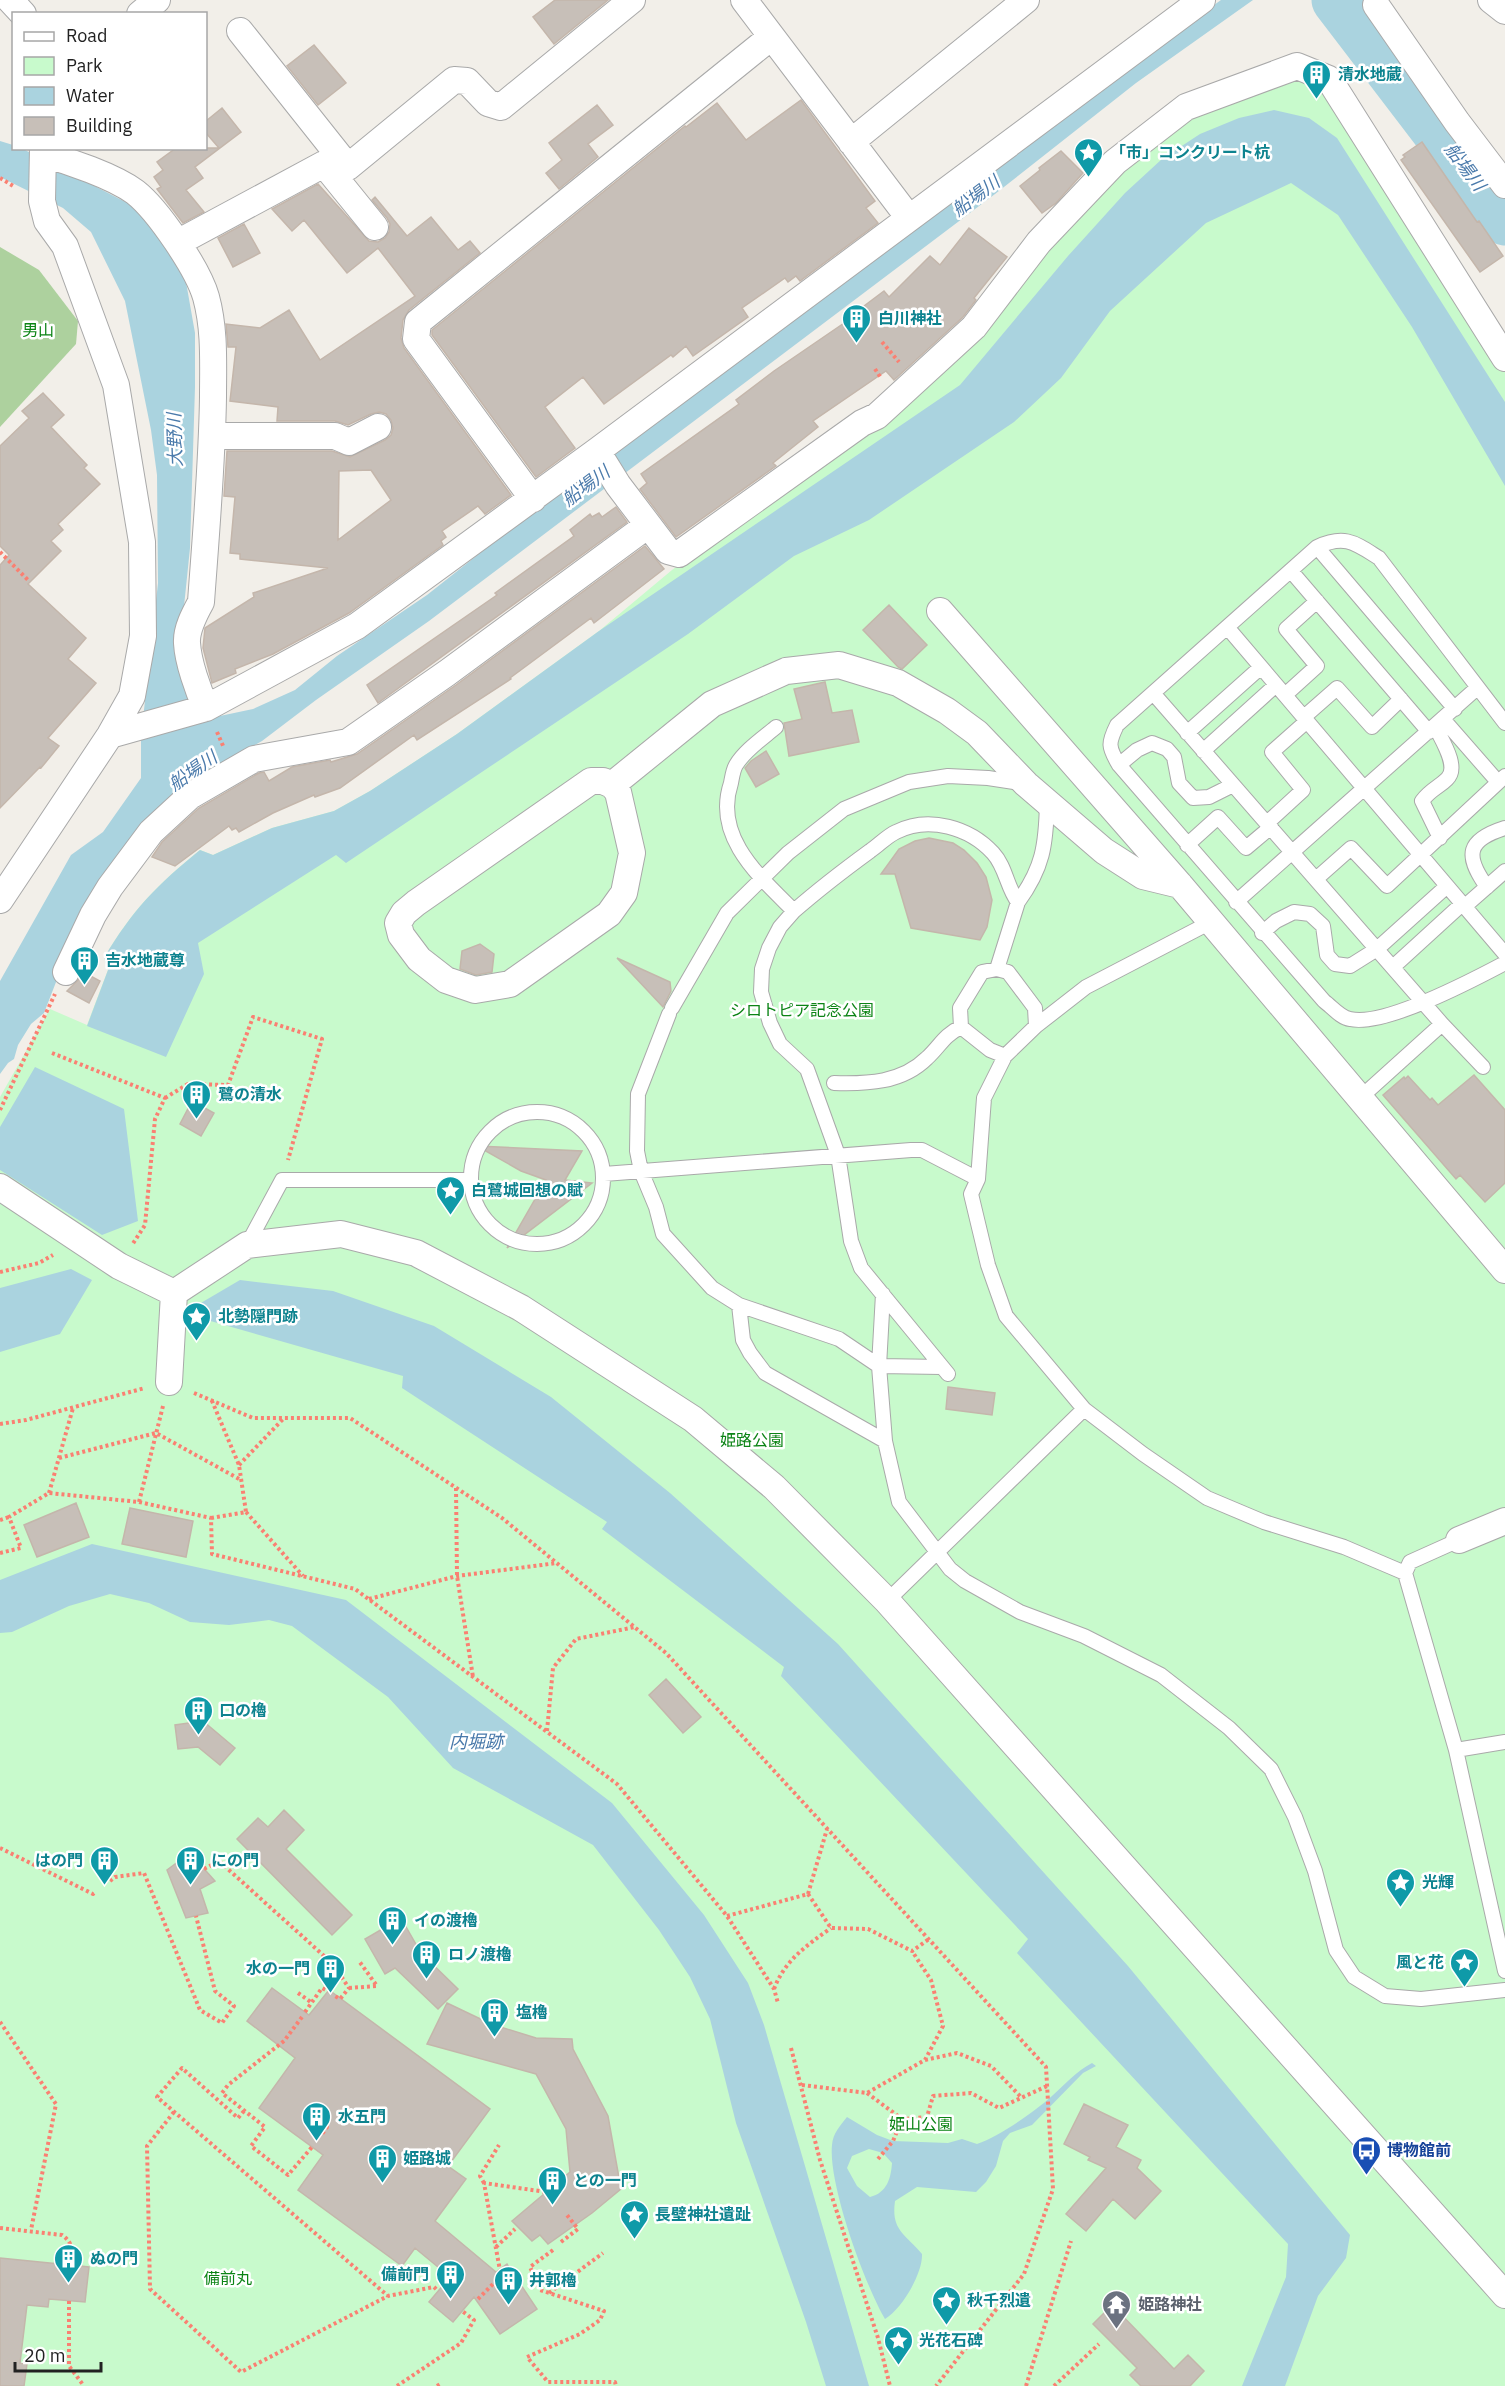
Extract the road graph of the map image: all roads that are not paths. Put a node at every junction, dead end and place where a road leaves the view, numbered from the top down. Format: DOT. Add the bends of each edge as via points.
graph roads {
  1 [pos="10,0"];
  2 [pos="157,0"];
  3 [pos="632,0"];
  4 [pos="744,0"];
  5 [pos="1026,0"];
  6 [pos="1202,0"];
  7 [pos="1491,0"];
  8 [pos="1378,2"];
  9 [pos="1505,11"];
  10 [pos="21,12"];
  11 [pos="142,12"];
  12 [pos="240,31"];
  13 [pos="771,37"];
  14 [pos="851,142"];
  15 [pos="43,151"];
  16 [pos="336,165"];
  17 [pos="1505,185"];
  18 [pos="909,218"];
  19 [pos="375,227"];
  20 [pos="179,242"];
  21 [pos="1505,358"];
  22 [pos="378,427"];
  23 [pos="212,436"];
  24 [pos="597,451"];
  25 [pos="533,499"];
  26 [pos="648,525"];
  27 [pos="1317,547"];
  28 [pos="1291,571"];
  29 [pos="1317,601"];
  30 [pos="940,611"];
  31 [pos="1227,627"];
  32 [pos="1261,667"];
  33 [pos="1477,688"];
  34 [pos="1280,690"];
  35 [pos="1153,693"];
  36 [pos="1401,699"];
  37 [pos="206,708"];
  38 [pos="1455,709"];
  39 [pos="1305,719"];
  40 [pos="1505,723"];
  41 [pos="1436,725"];
  42 [pos="776,727"];
  43 [pos="1187,733"];
  44 [pos="110,735"];
  45 [pos="1203,750"];
  46 [pos="1119,765"];
  47 [pos="1502,779"];
  48 [pos="1026,784"];
  49 [pos="612,785"];
  50 [pos="1233,785"];
  51 [pos="1364,789"];
  52 [pos="1047,803"];
  53 [pos="1269,825"];
  54 [pos="1505,828"];
  55 [pos="1440,838"];
  56 [pos="1187,844"];
  57 [pos="1293,852"];
  58 [pos="1421,855"];
  59 [pos="1505,871"];
  60 [pos="762,879"];
  61 [pos="1316,879"];
  62 [pos="1180,885"];
  63 [pos="1447,886"];
  64 [pos="1487,887"];
  65 [pos="0,900"];
  66 [pos="1018,902"];
  67 [pos="1236,902"];
  68 [pos="1463,905"];
  69 [pos="794,911"];
  70 [pos="1211,922"];
  71 [pos="1262,933"];
  72 [pos="1377,949"];
  73 [pos="1505,954"];
  74 [pos="1505,963"];
  75 [pos="1393,967"];
  76 [pos="997,969"];
  77 [pos="66,972"];
  78 [pos="1424,1002"];
  79 [pos="1442,1024"];
  80 [pos="1036,1026"];
  81 [pos="961,1027"];
  82 [pos="1005,1056"];
  83 [pos="1483,1067"];
  84 [pos="834,1083"];
  85 [pos="1359,1098"];
  86 [pos="838,1155"];
  87 [pos="641,1171"];
  88 [pos="604,1174"];
  89 [pos="978,1179"];
  90 [pos="471,1180"];
  91 [pos="0,1187"];
  92 [pos="247,1245"];
  93 [pos="1505,1270"];
  94 [pos="174,1293"];
  95 [pos="883,1294"];
  96 [pos="739,1305"];
  97 [pos="879,1366"];
  98 [pos="169,1382"];
  99 [pos="1084,1409"];
  100 [pos="885,1441"];
  101 [pos="1505,1521"];
  102 [pos="1459,1540"];
  103 [pos="936,1552"];
  104 [pos="1405,1573"];
  105 [pos="887,1601"];
  106 [pos="1505,1742"];
  107 [pos="1456,1750"];
  108 [pos="1505,1971"];
  109 [pos="1505,1990"];
  110 [pos="1505,2295"];
  1 -- 10 [label="street"];
  2 -- 11 [label="street"];
  3 -- 16 [label="street" via="501,107 488,103 467,81 454,80"];
  4 -- 13 [label="street"];
  5 -- 14 [label="street"];
  6 -- 18 [label="street"];
  7 -- 9 [label="street"];
  8 -- 17 [label="street" via="1457,122"];
  12 -- 16 [label="street"];
  13 -- 14 [label="street"];
  13 -- 25 [label="street" via="418,322 416,339"];
  14 -- 18 [label="street"];
  15 -- 20 [label="street" via="138,194"];
  15 -- 44 [label="street" via="42,201 46,221 65,246 116,384 142,542 143,636 132,696"];
  16 -- 19 [label="street"];
  16 -- 20 [label="street"];
  18 -- 24 [label="street"];
  20 -- 23 [label="street" via="206,296 214,341"];
  21 -- 26 [label="street" via="1329,79 1297,66 1186,107 1114,162 1039,242 974,327 877,416 679,554 668,551"];
  22 -- 23 [label="street" via="349,442 334,436"];
  23 -- 37 [label="street" via="201,602 186,641"];
  24 -- 25 [label="street"];
  24 -- 26 [label="street"];
  25 -- 37 [label="street" via="357,626"];
  26 -- 77 [label="street" via="348,742 254,759 190,796 151,832 110,887"];
  27 -- 28 [label="lane"];
  27 -- 33 [label="lane" via="1332,540 1351,541 1379,558"];
  27 -- 38 [label="lane"];
  28 -- 29 [label="lane"];
  28 -- 31 [label="lane"];
  29 -- 34 [label="lane" via="1286,629 1317,666"];
  29 -- 36 [label="lane"];
  30 -- 62 [label="street"];
  31 -- 32 [label="lane"];
  31 -- 35 [label="lane"];
  32 -- 34 [label="lane"];
  32 -- 43 [label="lane"];
  33 -- 38 [label="lane"];
  33 -- 40 [label="lane"];
  34 -- 39 [label="lane"];
  34 -- 45 [label="lane"];
  35 -- 43 [label="lane"];
  35 -- 46 [label="lane" via="1117,724 1110,739 1111,752"];
  36 -- 39 [label="lane" via="1372,727 1337,688"];
  36 -- 41 [label="lane"];
  37 -- 44 [label="street"];
  38 -- 41 [label="lane"];
  39 -- 51 [label="lane"];
  39 -- 53 [label="lane" via="1272,752 1304,790"];
  41 -- 47 [label="lane"];
  41 -- 51 [label="lane"];
  41 -- 55 [label="lane" via="1452,771 1422,801"];
  42 -- 60 [label="lane" via="736,766 725,805 728,825 741,851"];
  43 -- 45 [label="lane"];
  44 -- 65 [label="street"];
  45 -- 50 [label="lane"];
  46 -- 50 [label="lane" via="1152,743 1174,757 1179,783 1194,798 1209,797"];
  46 -- 56 [label="lane"];
  47 -- 55 [label="lane"];
  48 -- 49 [label="street" via="977,733 947,711 898,683 838,665 786,671 712,704"];
  48 -- 52 [label="street"];
  48 -- 60 [label="lane" via="988,777 948,776 909,783 844,809"];
  49 -- 49 [label="street" via="603,780 591,781 404,913 399,923 400,935 419,959 446,980 475,990 510,984 609,915 624,893 632,853 618,792"];
  50 -- 53 [label="lane"];
  51 -- 57 [label="lane"];
  51 -- 58 [label="lane"];
  52 -- 62 [label="street" via="1143,876"];
  52 -- 66 [label="lane" via="1040,865"];
  53 -- 56 [label="lane" via="1246,848 1218,817"];
  53 -- 57 [label="lane"];
  54 -- 64 [label="lane" via="1485,834 1473,847 1472,858"];
  55 -- 58 [label="lane"];
  56 -- 67 [label="lane"];
  57 -- 61 [label="lane"];
  57 -- 67 [label="lane"];
  58 -- 61 [label="lane" via="1387,886 1351,849"];
  58 -- 63 [label="lane"];
  59 -- 64 [label="lane"];
  60 -- 69 [label="lane"];
  60 -- 87 [label="lane" via="727,913 670,1011 638,1094 637,1151"];
  61 -- 72 [label="lane"];
  62 -- 70 [label="street"];
  63 -- 68 [label="lane"];
  63 -- 72 [label="lane"];
  64 -- 68 [label="lane"];
  66 -- 69 [label="lane" via="996,855 979,839 949,825 920,825 897,831"];
  66 -- 76 [label="lane"];
  67 -- 71 [label="lane"];
  68 -- 73 [label="lane"];
  68 -- 75 [label="lane"];
  69 -- 86 [label="lane" via="769,948 762,969 761,992 780,1044 807,1069"];
  70 -- 80 [label="lane" via="1086,987"];
  70 -- 85 [label="street"];
  71 -- 72 [label="lane" via="1294,912 1310,914 1323,926 1327,955 1335,964 1350,966"];
  71 -- 78 [label="lane" via="1324,1001 1347,1019 1386,1015"];
  72 -- 75 [label="lane"];
  74 -- 78 [label="lane"];
  75 -- 78 [label="lane"];
  76 -- 80 [label="lane" via="1008,972 1035,1008"];
  76 -- 81 [label="lane" via="982,972 960,1008"];
  78 -- 79 [label="lane"];
  79 -- 83 [label="lane"];
  79 -- 85 [label="lane"];
  80 -- 82 [label="lane"];
  81 -- 82 [label="lane" via="990,1050"];
  81 -- 84 [label="lane" via="946,1035 925,1060 907,1073 882,1081"];
  82 -- 89 [label="lane" via="984,1098"];
  85 -- 93 [label="street"];
  86 -- 87 [label="lane"];
  86 -- 89 [label="lane" via="922,1150"];
  86 -- 95 [label="lane" via="851,1241 861,1268"];
  87 -- 88 [label="lane"];
  87 -- 96 [label="lane" via="663,1234 712,1288"];
  88 -- 90 [label="lane" via="588,1136 565,1118 525,1113 508,1118 490,1131 476,1154"];
  88 -- 90 [label="lane" via="600,1201 586,1223 555,1242 529,1244 503,1235 485,1218 476,1204"];
  89 -- 99 [label="lane" via="971,1194 988,1265 1006,1316"];
  90 -- 92 [label="lane" via="282,1180"];
  91 -- 94 [label="street" via="119,1266"];
  92 -- 94 [label="street"];
  92 -- 105 [label="street" via="341,1234 416,1253 521,1308 693,1419 774,1487"];
  94 -- 98 [label="street"];
  95 -- 97 [label="lane"];
  95 -- 97 [label="lane" via="945,1370"];
  96 -- 97 [label="lane" via="839,1339"];
  96 -- 100 [label="lane" via="743,1340 765,1373"];
  97 -- 100 [label="lane"];
  99 -- 103 [label="lane"];
  99 -- 104 [label="lane" via="1207,1498"];
  100 -- 103 [label="lane" via="899,1502"];
  101 -- 102 [label="street"];
  102 -- 104 [label="lane" via="1410,1562"];
  103 -- 105 [label="lane"];
  103 -- 109 [label="lane" via="965,1581 1020,1612 1084,1636 1161,1675 1229,1728 1271,1769 1315,1870 1336,1950 1354,1977 1385,1996 1421,1999"];
  104 -- 107 [label="lane"];
  105 -- 110 [label="street"];
  106 -- 107 [label="lane"];
  107 -- 108 [label="lane"];
}
